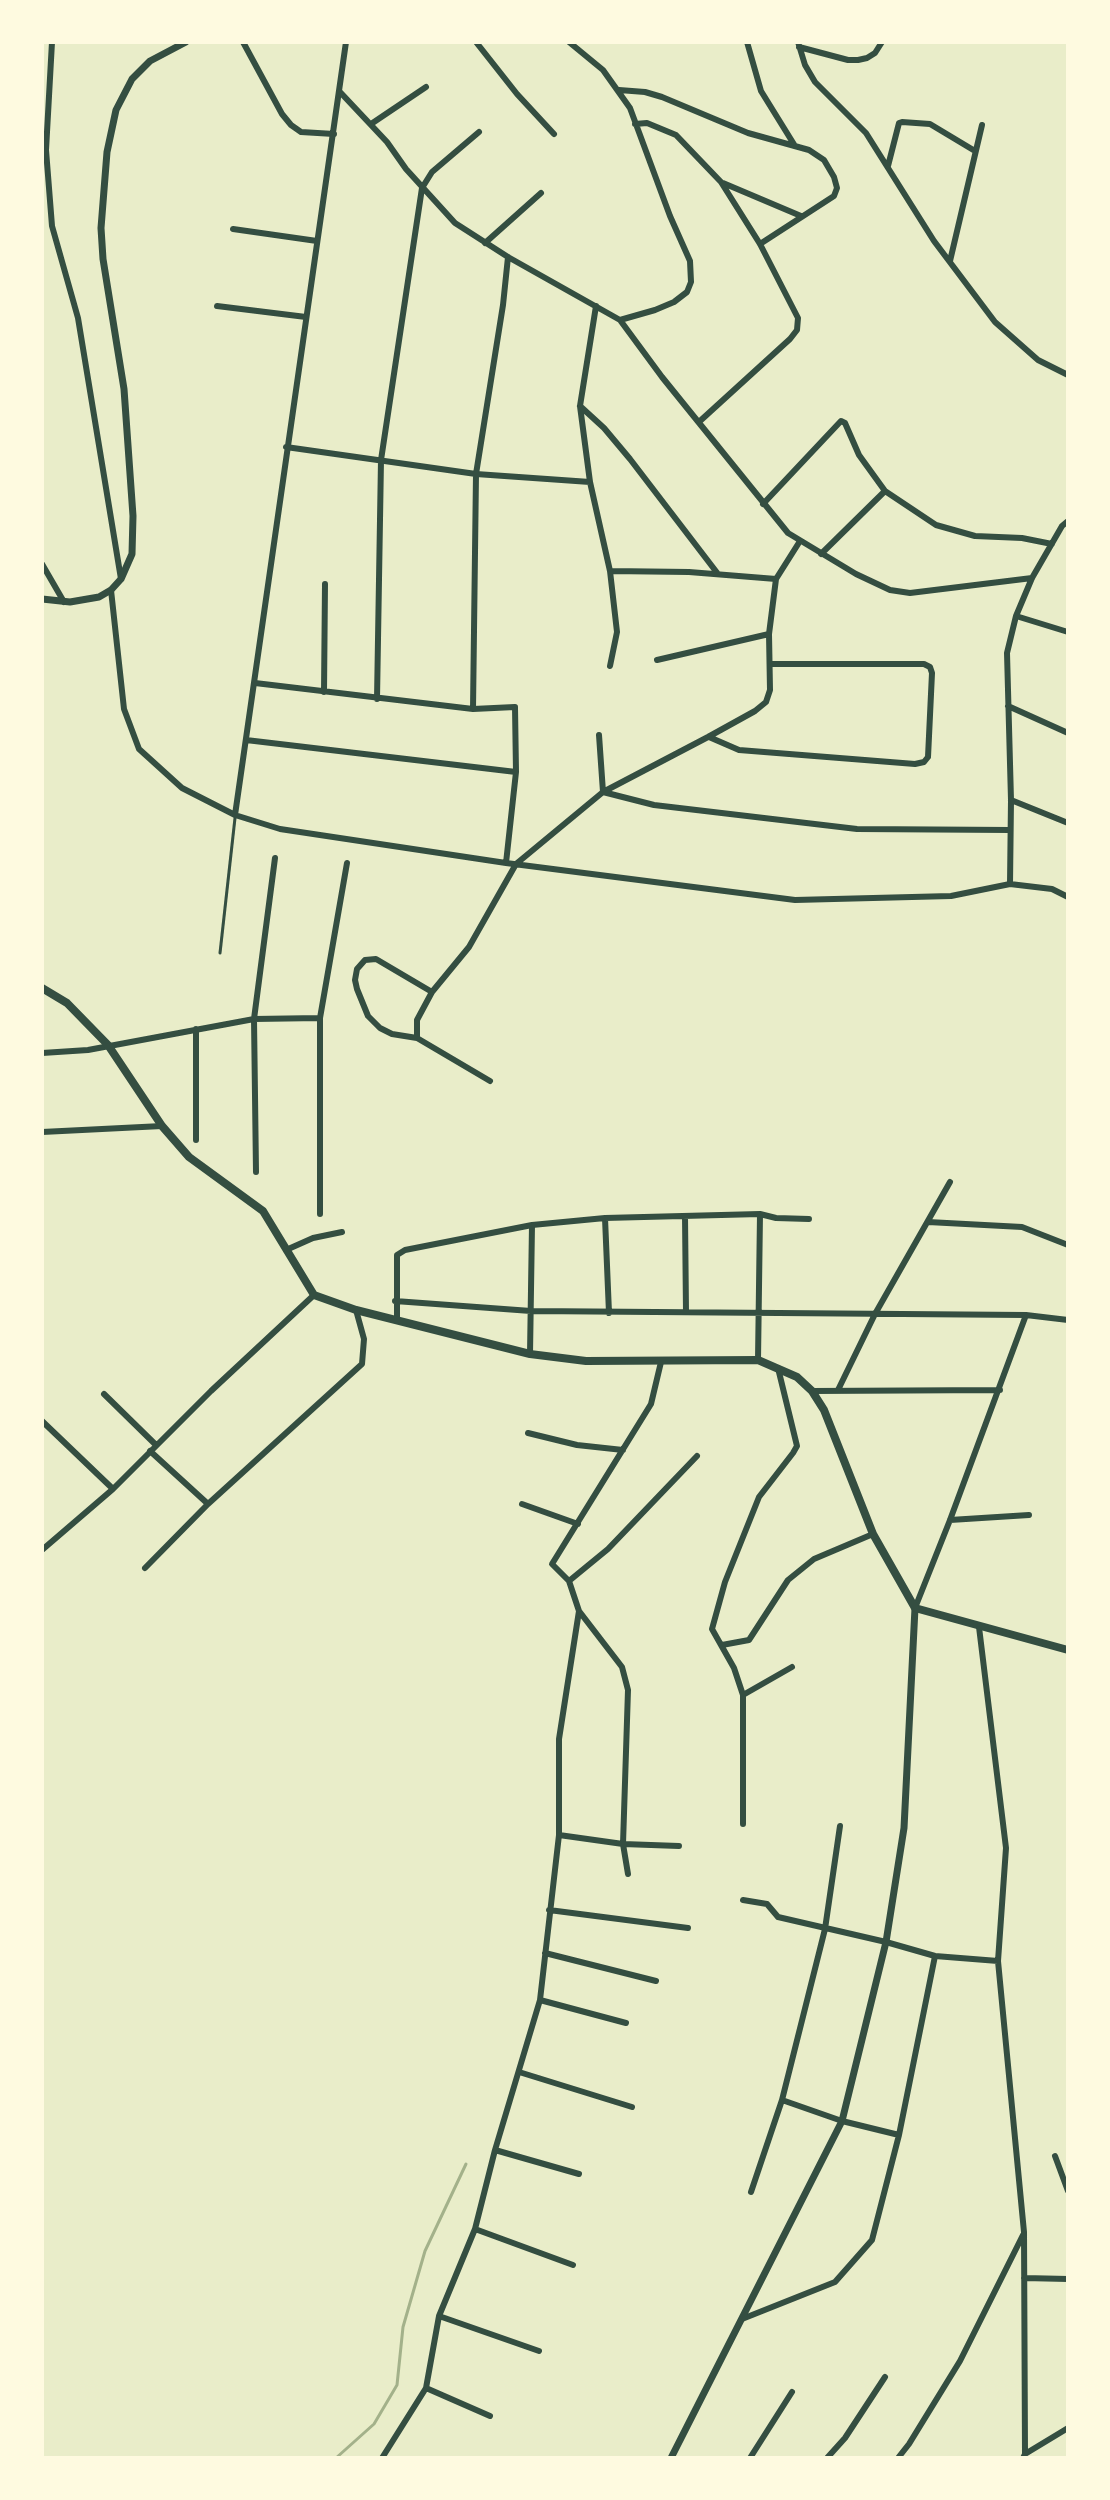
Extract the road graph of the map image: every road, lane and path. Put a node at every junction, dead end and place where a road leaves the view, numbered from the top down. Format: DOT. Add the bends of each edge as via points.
graph roads {
  1 [pos="52,42"];
  2 [pos="186,42"];
  3 [pos="243,42"];
  4 [pos="346,42"];
  5 [pos="476,42"];
  6 [pos="569,42"];
  7 [pos="747,42"];
  8 [pos="882,42"];
  9 [pos="799,44"];
  10 [pos="426,87"];
  11 [pos="619,90"];
  12 [pos="340,92"];
  13 [pos="371,124"];
  14 [pos="635,124"];
  15 [pos="982,125"];
  16 [pos="479,132"];
  17 [pos="334,134"];
  18 [pos="554,134"];
  19 [pos="795,146"];
  20 [pos="975,151"];
  21 [pos="888,166"];
  22 [pos="721,182"];
  23 [pos="422,188"];
  24 [pos="541,193"];
  25 [pos="801,216"];
  26 [pos="52,226"];
  27 [pos="42,229"];
  28 [pos="233,229"];
  29 [pos="317,241"];
  30 [pos="485,243"];
  31 [pos="760,244"];
  32 [pos="508,257"];
  33 [pos="950,261"];
  34 [pos="217,306"];
  35 [pos="596,306"];
  36 [pos="306,317"];
  37 [pos="620,320"];
  38 [pos="1068,375"];
  39 [pos="580,406"];
  40 [pos="700,421"];
  41 [pos="286,447"];
  42 [pos="381,460"];
  43 [pos="476,474"];
  44 [pos="590,482"];
  45 [pos="885,491"];
  46 [pos="763,504"];
  47 [pos="1068,521"];
  48 [pos="800,541"];
  49 [pos="1052,544"];
  50 [pos="821,554"];
  51 [pos="42,564"];
  52 [pos="610,571"];
  53 [pos="718,574"];
  54 [pos="1032,578"];
  55 [pos="121,579"];
  56 [pos="776,579"];
  57 [pos="325,584"];
  58 [pos="111,590"];
  59 [pos="42,599"];
  60 [pos="64,602"];
  61 [pos="1016,616"];
  62 [pos="1068,632"];
  63 [pos="769,634"];
  64 [pos="657,660"];
  65 [pos="770,664"];
  66 [pos="610,666"];
  67 [pos="255,683"];
  68 [pos="324,692"];
  69 [pos="377,699"];
  70 [pos="1008,706"];
  71 [pos="473,709"];
  72 [pos="1068,733"];
  73 [pos="599,735"];
  74 [pos="708,737"];
  75 [pos="246,740"];
  76 [pos="516,772"];
  77 [pos="603,792"];
  78 [pos="1011,800"];
  79 [pos="235,815"];
  80 [pos="1068,823"];
  81 [pos="1010,830"];
  82 [pos="275,858"];
  83 [pos="347,863"];
  84 [pos="506,863"];
  85 [pos="516,864"];
  86 [pos="1010,884"];
  87 [pos="1068,897"];
  88 [pos="220,953"];
  89 [pos="42,988"];
  90 [pos="432,992"];
  91 [pos="320,1018"];
  92 [pos="254,1019"];
  93 [pos="196,1029"];
  94 [pos="417,1038"];
  95 [pos="108,1045"];
  96 [pos="42,1053"];
  97 [pos="490,1081"];
  98 [pos="162,1126"];
  99 [pos="42,1132"];
  100 [pos="196,1140"];
  101 [pos="256,1172"];
  102 [pos="950,1182"];
  103 [pos="320,1214"];
  104 [pos="760,1214"];
  105 [pos="685,1216"];
  106 [pos="605,1218"];
  107 [pos="809,1219"];
  108 [pos="928,1222"];
  109 [pos="532,1225"];
  110 [pos="342,1232"];
  111 [pos="1068,1245"];
  112 [pos="286,1250"];
  113 [pos="314,1295"];
  114 [pos="395,1301"];
  115 [pos="356,1310"];
  116 [pos="531,1311"];
  117 [pos="686,1312"];
  118 [pos="760,1312"];
  119 [pos="609,1313"];
  120 [pos="875,1314"];
  121 [pos="1026,1315"];
  122 [pos="397,1320"];
  123 [pos="1068,1320"];
  124 [pos="530,1354"];
  125 [pos="758,1360"];
  126 [pos="661,1362"];
  127 [pos="778,1368"];
  128 [pos="838,1390"];
  129 [pos="1000,1390"];
  130 [pos="812,1391"];
  131 [pos="104,1394"];
  132 [pos="42,1421"];
  133 [pos="528,1433"];
  134 [pos="156,1445"];
  135 [pos="623,1450"];
  136 [pos="150,1451"];
  137 [pos="697,1456"];
  138 [pos="113,1489"];
  139 [pos="208,1504"];
  140 [pos="522,1504"];
  141 [pos="1029,1515"];
  142 [pos="950,1520"];
  143 [pos="578,1524"];
  144 [pos="873,1534"];
  145 [pos="42,1550"];
  146 [pos="145,1568"];
  147 [pos="569,1581"];
  148 [pos="915,1608"];
  149 [pos="579,1611"];
  150 [pos="979,1627"];
  151 [pos="722,1645"];
  152 [pos="1068,1650"];
  153 [pos="792,1667"];
  154 [pos="743,1695"];
  155 [pos="743,1824"];
  156 [pos="840,1826"];
  157 [pos="559,1835"];
  158 [pos="623,1844"];
  159 [pos="679,1846"];
  160 [pos="628,1874"];
  161 [pos="743,1900"];
  162 [pos="549,1910"];
  163 [pos="688,1928"];
  164 [pos="825,1929"];
  165 [pos="886,1942"];
  166 [pos="545,1953"];
  167 [pos="935,1956"];
  168 [pos="998,1961"];
  169 [pos="656,1981"];
  170 [pos="540,2000"];
  171 [pos="626,2023"];
  172 [pos="519,2072"];
  173 [pos="782,2100"];
  174 [pos="632,2107"];
  175 [pos="842,2121"];
  176 [pos="899,2135"];
  177 [pos="495,2150"];
  178 [pos="1055,2156"];
  179 [pos="579,2174"];
  180 [pos="1068,2191"];
  181 [pos="751,2192"];
  182 [pos="475,2229"];
  183 [pos="1024,2232"];
  184 [pos="573,2265"];
  185 [pos="1024,2278"];
  186 [pos="1068,2279"];
  187 [pos="439,2316"];
  188 [pos="742,2319"];
  189 [pos="539,2351"];
  190 [pos="885,2377"];
  191 [pos="426,2388"];
  192 [pos="792,2392"];
  193 [pos="490,2416"];
  194 [pos="1068,2428"];
  195 [pos="1024,2456"];
  196 [pos="382,2458"];
  197 [pos="671,2458"];
  198 [pos="750,2458"];
  199 [pos="827,2458"];
  200 [pos="898,2458"];
  1 -- 26 [label="street" via="46,150"];
  2 -- 55 [label="street" via="150,61 132,79 116,110 107,152 103,259 121,359 133,516 132,554"];
  3 -- 17 [label="street" via="291,125 301,132"];
  4 -- 12 [label="street"];
  5 -- 18 [label="street"];
  6 -- 11 [label="street"];
  7 -- 19 [label="street" via="761,91"];
  8 -- 9 [label="street" via="875,53 858,60"];
  9 -- 21 [label="street" via="815,82 866,133"];
  10 -- 13 [label="street"];
  11 -- 14 [label="street"];
  11 -- 19 [label="street" via="662,97 748,133"];
  12 -- 13 [label="street"];
  12 -- 17 [label="street"];
  13 -- 23 [label="street"];
  14 -- 22 [label="street" via="647,123 676,135"];
  14 -- 37 [label="street" via="692,272 687,292 674,302"];
  15 -- 20 [label="street"];
  16 -- 23 [label="street" via="432,172"];
  17 -- 29 [label="street"];
  19 -- 25 [label="street" via="824,160 837,188 826,203"];
  20 -- 21 [label="street" via="930,124 902,122"];
  20 -- 33 [label="street"];
  21 -- 33 [label="street"];
  22 -- 25 [label="street"];
  22 -- 31 [label="street"];
  23 -- 30 [label="street" via="455,223"];
  23 -- 42 [label="street"];
  24 -- 30 [label="street"];
  25 -- 31 [label="street"];
  26 -- 27 [label="street"];
  26 -- 55 [label="street" via="78,318"];
  28 -- 29 [label="street"];
  29 -- 36 [label="street"];
  30 -- 32 [label="street"];
  31 -- 40 [label="street" via="798,318 797,330"];
  32 -- 35 [label="street"];
  32 -- 43 [label="street"];
  33 -- 38 [label="street" via="995,322 1038,360"];
  34 -- 36 [label="street"];
  35 -- 37 [label="street"];
  35 -- 39 [label="street"];
  36 -- 41 [label="street"];
  37 -- 40 [label="street"];
  39 -- 44 [label="street"];
  39 -- 53 [label="street" via="630,459"];
  40 -- 46 [label="street"];
  41 -- 42 [label="street"];
  41 -- 67 [label="street"];
  42 -- 43 [label="street"];
  42 -- 69 [label="street"];
  43 -- 44 [label="street"];
  43 -- 71 [label="street"];
  44 -- 52 [label="street"];
  45 -- 46 [label="street" via="839,421"];
  45 -- 49 [label="street" via="936,525 975,536"];
  45 -- 50 [label="street"];
  46 -- 48 [label="street"];
  47 -- 49 [label="street"];
  48 -- 50 [label="street"];
  48 -- 56 [label="street"];
  49 -- 54 [label="street"];
  50 -- 54 [label="street" via="874,584 910,593"];
  51 -- 60 [label="street"];
  52 -- 53 [label="street"];
  52 -- 66 [label="street" via="617,632"];
  53 -- 56 [label="street"];
  54 -- 61 [label="street"];
  55 -- 58 [label="street"];
  56 -- 63 [label="street"];
  57 -- 68 [label="street"];
  58 -- 60 [label="street"];
  58 -- 79 [label="street" via="124,709 139,749 182,788"];
  59 -- 60 [label="street"];
  61 -- 62 [label="street"];
  61 -- 70 [label="street" via="1007,653"];
  63 -- 64 [label="street"];
  63 -- 65 [label="street"];
  65 -- 74 [label="street" via="766,702"];
  65 -- 74 [label="street" via="930,667 928,757 915,764 739,750"];
  67 -- 68 [label="street"];
  67 -- 75 [label="street"];
  68 -- 69 [label="street"];
  69 -- 71 [label="street"];
  70 -- 72 [label="street"];
  70 -- 78 [label="street"];
  71 -- 76 [label="street" via="516,709"];
  73 -- 77 [label="street"];
  74 -- 77 [label="street"];
  75 -- 76 [label="street"];
  75 -- 79 [label="street"];
  76 -- 84 [label="street"];
  77 -- 81 [label="street" via="654,805 857,829"];
  77 -- 85 [label="street"];
  78 -- 80 [label="street"];
  78 -- 81 [label="street"];
  79 -- 84 [label="street" via="280,829"];
  79 -- 88 [label="lane"];
  81 -- 86 [label="street"];
  82 -- 92 [label="street"];
  83 -- 91 [label="street"];
  84 -- 85 [label="street"];
  85 -- 86 [label="street" via="795,900 951,896"];
  85 -- 90 [label="street" via="469,947"];
  86 -- 87 [label="street" via="1052,889"];
  89 -- 95 [label="main road" via="67,1003"];
  90 -- 94 [label="street" via="417,1020"];
  90 -- 94 [label="street" via="376,959 365,960 357,969 357,989 368,1016 392,1034"];
  91 -- 92 [label="street"];
  91 -- 103 [label="street"];
  92 -- 93 [label="street"];
  92 -- 101 [label="street"];
  93 -- 95 [label="street"];
  93 -- 100 [label="street"];
  94 -- 97 [label="street"];
  95 -- 96 [label="street"];
  95 -- 98 [label="main road"];
  98 -- 99 [label="street"];
  98 -- 112 [label="main road" via="189,1157 263,1211"];
  102 -- 108 [label="street"];
  104 -- 105 [label="street"];
  104 -- 107 [label="street"];
  104 -- 118 [label="street"];
  105 -- 106 [label="street"];
  105 -- 117 [label="street"];
  106 -- 109 [label="street"];
  106 -- 119 [label="street"];
  108 -- 111 [label="street" via="1022,1227"];
  108 -- 120 [label="street"];
  109 -- 114 [label="street" via="405,1250 397,1255"];
  109 -- 116 [label="street"];
  110 -- 112 [label="street"];
  112 -- 113 [label="main road"];
  113 -- 115 [label="main road"];
  113 -- 134 [label="street"];
  114 -- 116 [label="street"];
  114 -- 122 [label="street"];
  115 -- 122 [label="main road"];
  115 -- 139 [label="street" via="364,1339 362,1364"];
  116 -- 119 [label="street"];
  116 -- 124 [label="street"];
  117 -- 118 [label="street"];
  117 -- 119 [label="street"];
  118 -- 120 [label="street"];
  118 -- 125 [label="street"];
  120 -- 121 [label="street"];
  120 -- 128 [label="street"];
  121 -- 123 [label="street"];
  121 -- 129 [label="street"];
  122 -- 124 [label="main road"];
  124 -- 126 [label="main road"];
  125 -- 126 [label="main road"];
  125 -- 127 [label="main road"];
  126 -- 135 [label="street" via="651,1404"];
  127 -- 130 [label="main road"];
  127 -- 151 [label="street" via="797,1446 759,1497 725,1582 712,1629"];
  128 -- 129 [label="street"];
  128 -- 130 [label="street"];
  129 -- 142 [label="street"];
  130 -- 144 [label="main road"];
  131 -- 134 [label="street"];
  132 -- 138 [label="street"];
  133 -- 135 [label="street"];
  134 -- 136 [label="street"];
  135 -- 143 [label="street"];
  136 -- 138 [label="street"];
  136 -- 139 [label="street"];
  137 -- 147 [label="street" via="608,1549"];
  138 -- 145 [label="street"];
  139 -- 146 [label="street"];
  140 -- 143 [label="street"];
  141 -- 142 [label="street"];
  142 -- 148 [label="street"];
  143 -- 147 [label="street" via="552,1564"];
  144 -- 148 [label="main road"];
  144 -- 151 [label="street" via="814,1559 788,1580 749,1640"];
  147 -- 149 [label="street"];
  148 -- 150 [label="main road"];
  148 -- 165 [label="street" via="904,1828"];
  149 -- 157 [label="street" via="559,1739"];
  149 -- 158 [label="street" via="622,1667 628,1690"];
  150 -- 152 [label="main road"];
  150 -- 168 [label="street" via="1006,1848"];
  151 -- 154 [label="street"];
  153 -- 154 [label="street"];
  154 -- 155 [label="street"];
  156 -- 164 [label="street"];
  157 -- 158 [label="street"];
  157 -- 162 [label="street"];
  158 -- 159 [label="street"];
  158 -- 160 [label="street"];
  161 -- 164 [label="street" via="767,1904 778,1917"];
  162 -- 163 [label="street"];
  162 -- 166 [label="street"];
  164 -- 165 [label="street"];
  164 -- 173 [label="street"];
  165 -- 167 [label="street"];
  165 -- 175 [label="street"];
  166 -- 169 [label="street"];
  166 -- 170 [label="street"];
  167 -- 168 [label="street"];
  167 -- 176 [label="street"];
  168 -- 183 [label="street"];
  170 -- 171 [label="street"];
  170 -- 172 [label="street"];
  172 -- 174 [label="street"];
  172 -- 177 [label="street"];
  173 -- 175 [label="street"];
  173 -- 181 [label="street"];
  175 -- 176 [label="street"];
  175 -- 188 [label="street"];
  176 -- 188 [label="street" via="872,2240 835,2282"];
  177 -- 179 [label="street"];
  177 -- 182 [label="street"];
  178 -- 180 [label="street"];
  182 -- 184 [label="street"];
  182 -- 187 [label="street"];
  183 -- 185 [label="street"];
  183 -- 200 [label="street" via="960,2361"];
  185 -- 186 [label="street"];
  185 -- 195 [label="street"];
  187 -- 189 [label="street"];
  187 -- 191 [label="street"];
  188 -- 197 [label="street"];
  190 -- 199 [label="street"];
  191 -- 193 [label="street"];
  191 -- 196 [label="street"];
  192 -- 198 [label="street"];
  194 -- 195 [label="street"];
}
